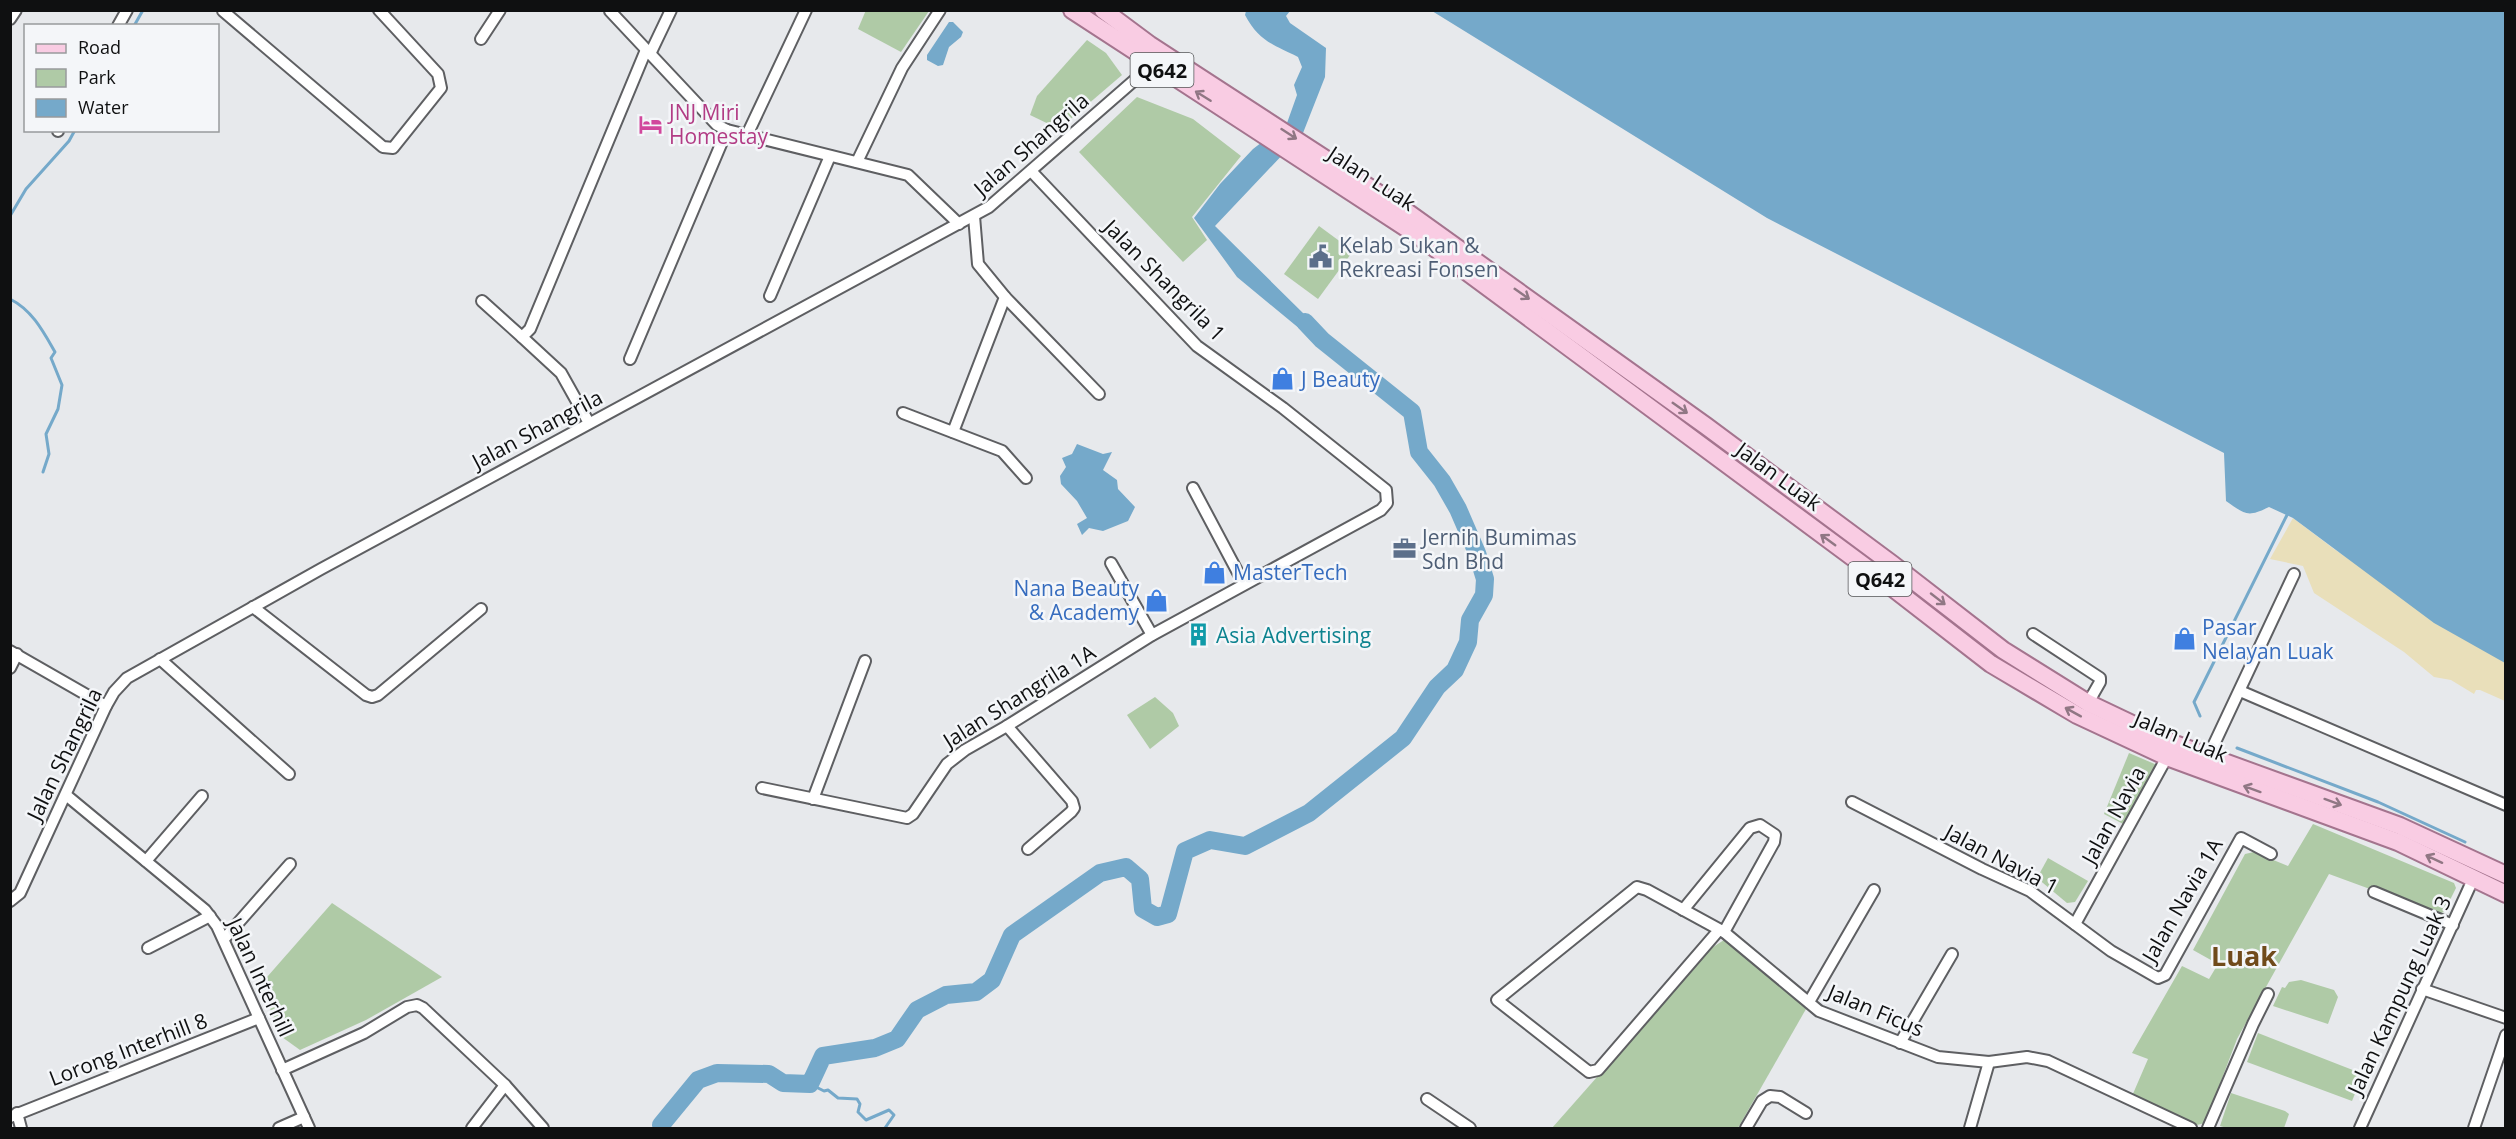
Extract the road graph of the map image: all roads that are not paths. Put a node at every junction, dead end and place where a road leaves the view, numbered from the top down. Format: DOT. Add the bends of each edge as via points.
graph roads {
  1 [pos="16,10"];
  2 [pos="127,10"];
  3 [pos="379,10"];
  4 [pos="500,10"];
  5 [pos="671,10"];
  6 [pos="806,10"];
  7 [pos="940,10"];
  8 [pos="1072,10"];
  9 [pos="1103,10"];
  10 [pos="223,11"];
  11 [pos="610,11"];
  12 [pos="10,20"];
  13 [pos="119,24"];
  14 [pos="481,39"];
  15 [pos="648,52"];
  16 [pos="1153,64"];
  17 [pos="1257,122"];
  18 [pos="727,130"];
  19 [pos="747,135"];
  20 [pos="830,156"];
  21 [pos="1314,159"];
  22 [pos="857,162"];
  23 [pos="1032,172"];
  24 [pos="974,216"];
  25 [pos="959,224"];
  26 [pos="771,296"];
  27 [pos="1005,297"];
  28 [pos="482,301"];
  29 [pos="522,337"];
  30 [pos="630,358"];
  31 [pos="1099,394"];
  32 [pos="903,413"];
  33 [pos="589,423"];
  34 [pos="953,432"];
  35 [pos="1026,478"];
  36 [pos="1193,488"];
  37 [pos="1388,498"];
  38 [pos="1823,513"];
  39 [pos="1111,563"];
  40 [pos="1892,564"];
  41 [pos="1867,568"];
  42 [pos="2294,574"];
  43 [pos="1244,584"];
  44 [pos="254,607"];
  45 [pos="481,609"];
  46 [pos="1932,621"];
  47 [pos="2033,634"];
  48 [pos="1152,635"];
  49 [pos="14,653"];
  50 [pos="160,659"];
  51 [pos="865,661"];
  52 [pos="10,668"];
  53 [pos="2240,691"];
  54 [pos="2088,703"];
  55 [pos="106,706"];
  56 [pos="1007,726"];
  57 [pos="2167,757"];
  58 [pos="2208,757"];
  59 [pos="289,774"];
  60 [pos="762,788"];
  61 [pos="66,795"];
  62 [pos="202,796"];
  63 [pos="813,799"];
  64 [pos="1852,802"];
  65 [pos="2505,805"];
  66 [pos="1028,849"];
  67 [pos="2271,854"];
  68 [pos="146,861"];
  69 [pos="290,864"];
  70 [pos="2505,875"];
  71 [pos="2474,877"];
  72 [pos="1874,890"];
  73 [pos="2374,892"];
  74 [pos="2505,894"];
  75 [pos="10,901"];
  76 [pos="1683,910"];
  77 [pos="210,916"];
  78 [pos="2075,924"];
  79 [pos="2453,925"];
  80 [pos="1722,931"];
  81 [pos="224,939"];
  82 [pos="148,948"];
  83 [pos="1952,954"];
  84 [pos="2158,978"];
  85 [pos="2422,989"];
  86 [pos="2268,994"];
  87 [pos="1809,1002"];
  88 [pos="260,1018"];
  89 [pos="2505,1018"];
  90 [pos="2505,1035"];
  91 [pos="1900,1043"];
  92 [pos="1989,1062"];
  93 [pos="282,1070"];
  94 [pos="505,1085"];
  95 [pos="1427,1099"];
  96 [pos="1806,1113"];
  97 [pos="14,1115"];
  98 [pos="304,1117"];
  99 [pos="1456,1124"];
  100 [pos="2364,1127"];
  101 [pos="21,1128"];
  102 [pos="279,1128"];
  103 [pos="309,1128"];
  104 [pos="472,1128"];
  105 [pos="543,1128"];
  106 [pos="1470,1128"];
  107 [pos="1746,1128"];
  108 [pos="1970,1128"];
  109 [pos="2191,1128"];
  110 [pos="2208,1128"];
  111 [pos="2474,1128"];
  1 -- 12 [label="street"];
  2 -- 13 [label="street"];
  3 -- 10 [label="street" via="441,82 441,88 389,149"];
  4 -- 14 [label="street"];
  5 -- 15 [label="street"];
  6 -- 19 [label="street"];
  7 -- 22 [label="street" via="902,68"];
  8 -- 16 [label="main road, Jalan Luak / Q642"];
  9 -- 17 [label="main road, Jalan Luak / Q642"];
  11 -- 15 [label="street"];
  15 -- 18 [label="street" via="717,125"];
  15 -- 29 [label="street" via="530,329"];
  17 -- 16 [label="main road, Jalan Luak / Q642, one-way"];
  16 -- 23 [label="street, Jalan Shangrila"];
  17 -- 21 [label="main road, Jalan Luak / Q642"];
  18 -- 19 [label="street"];
  18 -- 30 [label="street"];
  19 -- 20 [label="street"];
  20 -- 22 [label="street"];
  20 -- 26 [label="street"];
  21 -- 38 [label="main road, Jalan Luak / Q642, one-way" via="1425,225"];
  41 -- 21 [label="main road, Jalan Luak / Q642, one-way"];
  22 -- 25 [label="street" via="908,175"];
  23 -- 24 [label="street, Jalan Shangrila"];
  23 -- 37 [label="street, Jalan Shangrila 1" via="1197,346 1283,408 1386,490"];
  24 -- 25 [label="street, Jalan Shangrila"];
  24 -- 27 [label="street" via="978,264"];
  25 -- 33 [label="street, Jalan Shangrila"];
  27 -- 31 [label="street"];
  27 -- 34 [label="street"];
  28 -- 29 [label="street"];
  29 -- 33 [label="street" via="561,373"];
  32 -- 34 [label="street"];
  33 -- 44 [label="street, Jalan Shangrila"];
  34 -- 35 [label="street" via="1002,451"];
  36 -- 43 [label="street"];
  37 -- 43 [label="street, Jalan Shangrila 1A" via="1381,510"];
  38 -- 40 [label="main road, Jalan Luak / Q642"];
  38 -- 41 [label="main road" via="1869,557"];
  39 -- 48 [label="street"];
  40 -- 46 [label="main road" via="1887,573 1889,581"];
  40 -- 54 [label="main road, Jalan Luak / Q642, one-way" via="2002,650"];
  41 -- 46 [label="main road, Jalan Luak / Q642"];
  42 -- 53 [label="street"];
  43 -- 48 [label="street, Jalan Shangrila 1A"];
  44 -- 45 [label="street" via="372,697"];
  44 -- 50 [label="street, Jalan Shangrila"];
  57 -- 46 [label="main road, Jalan Luak / Q642, one-way" via="2068,710 1991,664"];
  47 -- 54 [label="street" via="2100,678"];
  48 -- 56 [label="street, Jalan Shangrila 1A"];
  49 -- 52 [label="street"];
  49 -- 55 [label="street"];
  50 -- 55 [label="street, Jalan Shangrila" via="127,678"];
  50 -- 59 [label="street"];
  51 -- 63 [label="street"];
  53 -- 58 [label="street"];
  53 -- 65 [label="street"];
  54 -- 58 [label="main road, Jalan Luak / Q642"];
  55 -- 61 [label="street, Jalan Shangrila"];
  56 -- 63 [label="street, Jalan Shangrila 1A" via="947,764 907,818"];
  56 -- 66 [label="street" via="1074,808"];
  71 -- 57 [label="main road, Jalan Luak / Q642, one-way" via="2398,842"];
  57 -- 78 [label="street, Jalan Navia"];
  58 -- 70 [label="main road, Jalan Luak / Q642, one-way" via="2400,826"];
  60 -- 63 [label="street, Jalan Shangrila 1A"];
  61 -- 68 [label="street, Jalan Interhill"];
  61 -- 75 [label="street, Jalan Shangrila" via="20,893"];
  62 -- 68 [label="street"];
  64 -- 78 [label="street, Jalan Navia 1" via="2030,891"];
  67 -- 84 [label="street, Jalan Navia 1A" via="2241,838 2165,975"];
  68 -- 77 [label="street, Jalan Interhill"];
  69 -- 81 [label="street"];
  71 -- 74 [label="main road, Jalan Luak / Q642"];
  71 -- 79 [label="street, Jalan Kampung Luak 3"];
  72 -- 87 [label="street"];
  73 -- 79 [label="street"];
  76 -- 80 [label="street, Jalan Ficus"];
  76 -- 80 [label="street" via="1750,828 1760,825 1775,835 1774,842"];
  76 -- 80 [label="street, Jalan Ficus" via="1637,887 1497,1000 1594,1072"];
  77 -- 81 [label="street, Jalan Interhill"];
  77 -- 82 [label="street"];
  78 -- 84 [label="street, Jalan Navia 1"];
  79 -- 85 [label="street, Jalan Kampung Luak 3"];
  80 -- 87 [label="street, Jalan Ficus"];
  81 -- 88 [label="street, Jalan Interhill"];
  83 -- 91 [label="street"];
  85 -- 89 [label="street"];
  85 -- 100 [label="street, Jalan Kampung Luak 3"];
  86 -- 110 [label="street"];
  87 -- 91 [label="street, Jalan Ficus" via="1819,1011"];
  88 -- 93 [label="street, Jalan Interhill"];
  88 -- 97 [label="street, Lorong Interhill 8"];
  90 -- 111 [label="street"];
  91 -- 92 [label="street, Jalan Ficus" via="1938,1057"];
  92 -- 108 [label="street"];
  92 -- 109 [label="street, Jalan Ficus" via="2027,1057 2048,1061"];
  93 -- 94 [label="street" via="417,1005"];
  93 -- 98 [label="street, Jalan Interhill"];
  94 -- 104 [label="street"];
  94 -- 105 [label="street"];
  95 -- 99 [label="street"];
  96 -- 107 [label="street" via="1780,1097 1770,1096 1762,1101"];
  97 -- 101 [label="street"];
  98 -- 102 [label="street"];
  98 -- 103 [label="street, Jalan Interhill"];
  99 -- 106 [label="street"];
}
